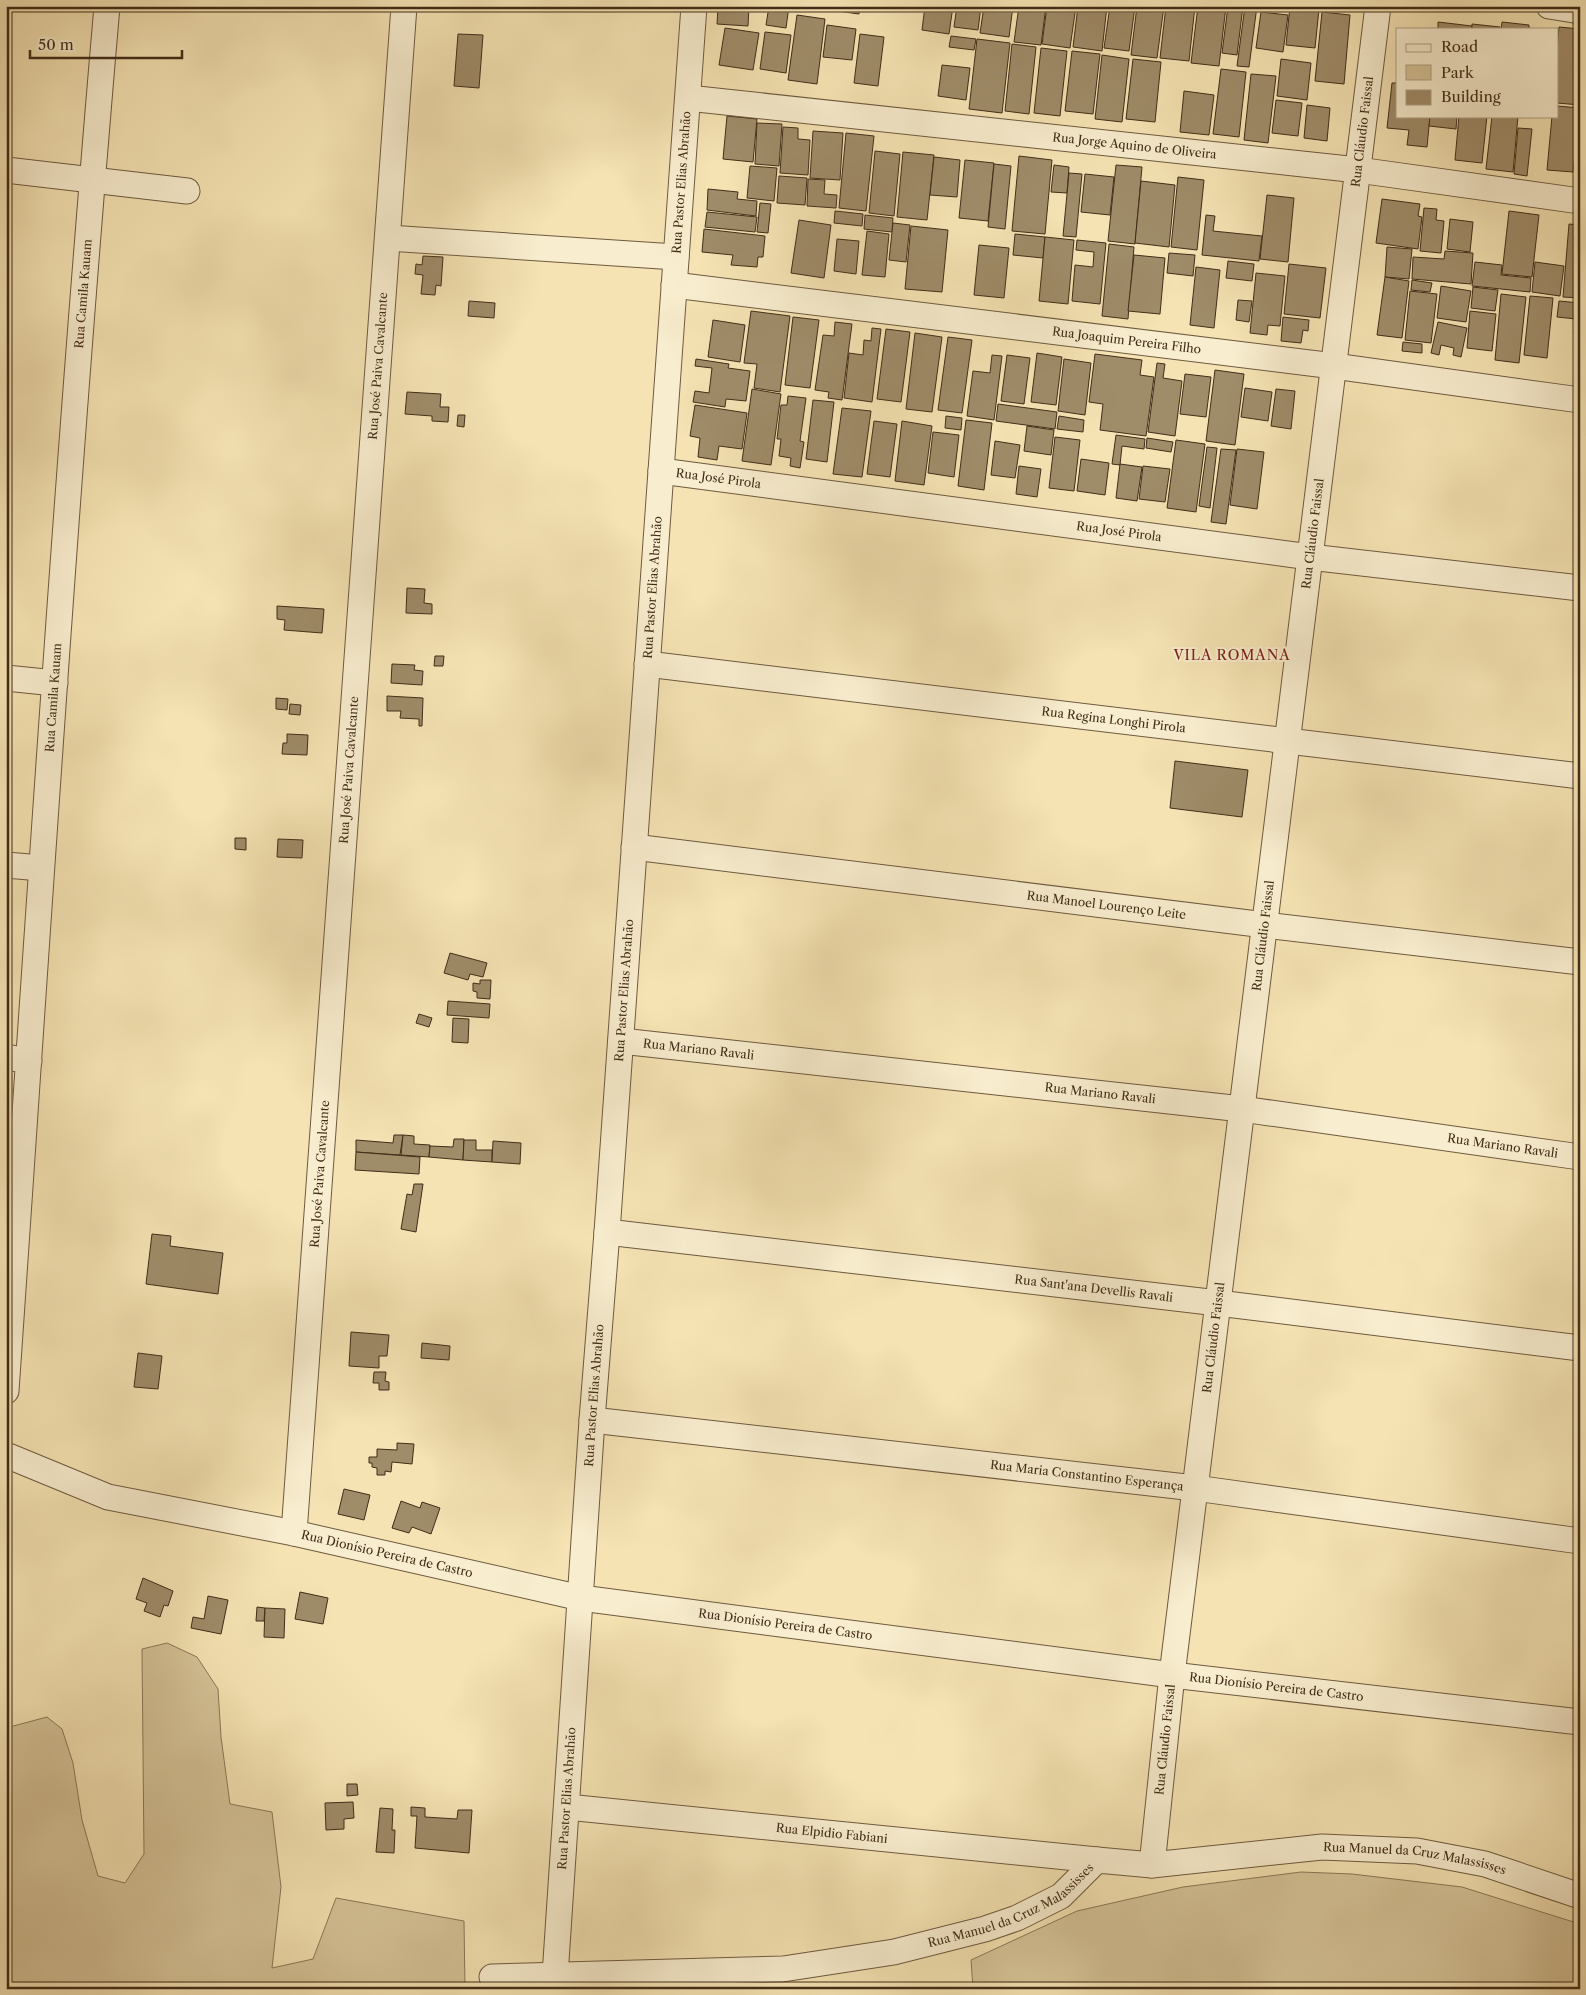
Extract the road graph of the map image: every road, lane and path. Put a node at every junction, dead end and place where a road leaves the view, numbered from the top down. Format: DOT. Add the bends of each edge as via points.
graph roads {
  1 [pos="107,6"];
  2 [pos="404,6"];
  3 [pos="694,6"];
  4 [pos="1378,6"];
  5 [pos="1548,6"];
  6 [pos="1580,10"];
  7 [pos="688,98"];
  8 [pos="6,170"];
  9 [pos="1358,170"];
  10 [pos="92,181"];
  11 [pos="187,191"];
  12 [pos="1580,201"];
  13 [pos="388,238"];
  14 [pos="676,257"];
  15 [pos="674,285"];
  16 [pos="1334,366"];
  17 [pos="1580,400"];
  18 [pos="661,471"];
  19 [pos="1310,557"];
  20 [pos="1580,588"];
  21 [pos="647,664"];
  22 [pos="6,678"];
  23 [pos="55,683"];
  24 [pos="1288,741"];
  25 [pos="1580,776"];
  26 [pos="634,847"];
  27 [pos="6,865"];
  28 [pos="41,868"];
  29 [pos="1264,925"];
  30 [pos="1580,962"];
  31 [pos="621,1041"];
  32 [pos="18,1059"];
  33 [pos="1242,1109"];
  34 [pos="1580,1156"];
  35 [pos="607,1232"];
  36 [pos="11,1248"];
  37 [pos="1218,1303"];
  38 [pos="1580,1348"];
  39 [pos="6,1391"];
  40 [pos="592,1420"];
  41 [pos="6,1455"];
  42 [pos="1195,1488"];
  43 [pos="294,1533"];
  44 [pos="1580,1541"];
  45 [pos="581,1598"];
  46 [pos="1172,1675"];
  47 [pos="1580,1722"];
  48 [pos="567,1807"];
  49 [pos="1097,1860"];
  50 [pos="1152,1865"];
  51 [pos="1580,1896"];
  52 [pos="555,1976"];
  53 [pos="492,1977"];
  1 -- 10 [label="street, Rua Camila Kauam"];
  2 -- 13 [label="street, Rua José Paiva Cavalcante"];
  3 -- 7 [label="street, Rua Pastor Elias Abrahão"];
  4 -- 9 [label="street, Rua Cláudio Faissal"];
  5 -- 6 [label="street"];
  7 -- 9 [label="street, Rua Jorge Aquino de Oliveira"];
  7 -- 14 [label="street, Rua Pastor Elias Abrahão"];
  8 -- 10 [label="street"];
  9 -- 12 [label="street, Rua Jorge Aquino de Oliveira"];
  9 -- 16 [label="street, Rua Cláudio Faissal"];
  10 -- 11 [label="street"];
  10 -- 23 [label="street, Rua Camila Kauam"];
  13 -- 14 [label="street"];
  13 -- 43 [label="street, Rua José Paiva Cavalcante"];
  14 -- 15 [label="street, Rua Pastor Elias Abrahão"];
  15 -- 16 [label="street, Rua Joaquim Pereira Filho"];
  15 -- 18 [label="street, Rua Pastor Elias Abrahão"];
  16 -- 17 [label="street, Rua Joaquim Pereira Filho"];
  16 -- 19 [label="street, Rua Cláudio Faissal"];
  18 -- 19 [label="street, Rua José Pirola"];
  18 -- 21 [label="street, Rua Pastor Elias Abrahão"];
  19 -- 20 [label="street, Rua José Pirola"];
  19 -- 24 [label="street, Rua Cláudio Faissal"];
  21 -- 24 [label="street, Rua Regina Longhi Pirola"];
  21 -- 26 [label="street, Rua Pastor Elias Abrahão"];
  22 -- 23 [label="street"];
  23 -- 28 [label="street, Rua Camila Kauam"];
  24 -- 25 [label="street, Rua Regina Longhi Pirola"];
  24 -- 29 [label="street, Rua Cláudio Faissal"];
  26 -- 29 [label="street, Rua Manoel Lourenço Leite"];
  26 -- 31 [label="street, Rua Pastor Elias Abrahão"];
  27 -- 28 [label="street"];
  28 -- 32 [label="street, Rua Camila Kauam"];
  29 -- 30 [label="street, Rua Manoel Lourenço Leite"];
  29 -- 33 [label="street, Rua Cláudio Faissal"];
  31 -- 33 [label="street, Rua Mariano Ravali"];
  31 -- 35 [label="street, Rua Pastor Elias Abrahão"];
  32 -- 36 [label="street, Rua Camila Kauam"];
  33 -- 34 [label="street, Rua Mariano Ravali"];
  33 -- 37 [label="street, Rua Cláudio Faissal"];
  35 -- 37 [label="street, Rua Sant'ana Devellis Ravali"];
  35 -- 40 [label="street, Rua Pastor Elias Abrahão"];
  36 -- 39 [label="street, Rua Camila Kauam"];
  37 -- 38 [label="street, Rua Sant'ana Devellis Ravali"];
  37 -- 42 [label="street, Rua Cláudio Faissal"];
  40 -- 42 [label="street, Rua Maria Constantino Esperança"];
  40 -- 45 [label="street, Rua Pastor Elias Abrahão"];
  41 -- 43 [label="street, Rua Dionísio Pereira de Castro" via="108,1497"];
  42 -- 44 [label="street, Rua Maria Constantino Esperança"];
  42 -- 46 [label="street, Rua Cláudio Faissal"];
  43 -- 45 [label="street, Rua Dionísio Pereira de Castro"];
  45 -- 46 [label="street, Rua Dionísio Pereira de Castro"];
  45 -- 48 [label="street, Rua Pastor Elias Abrahão"];
  46 -- 47 [label="street, Rua Dionísio Pereira de Castro"];
  46 -- 50 [label="street, Rua Cláudio Faissal"];
  48 -- 49 [label="street, Rua Elpidio Fabiani"];
  48 -- 52 [label="street, Rua Pastor Elias Abrahão"];
  49 -- 50 [label="street, Rua Manuel da Cruz Malassisses"];
  49 -- 52 [label="street, Rua Manuel da Cruz Malassisses" via="1061,1896 1017,1918 894,1952 783,1968"];
  50 -- 51 [label="street, Rua Manuel da Cruz Malassisses" via="1322,1847 1408,1850 1485,1864"];
  52 -- 53 [label="street, Rua Manuel da Cruz Malassisses"];
}
